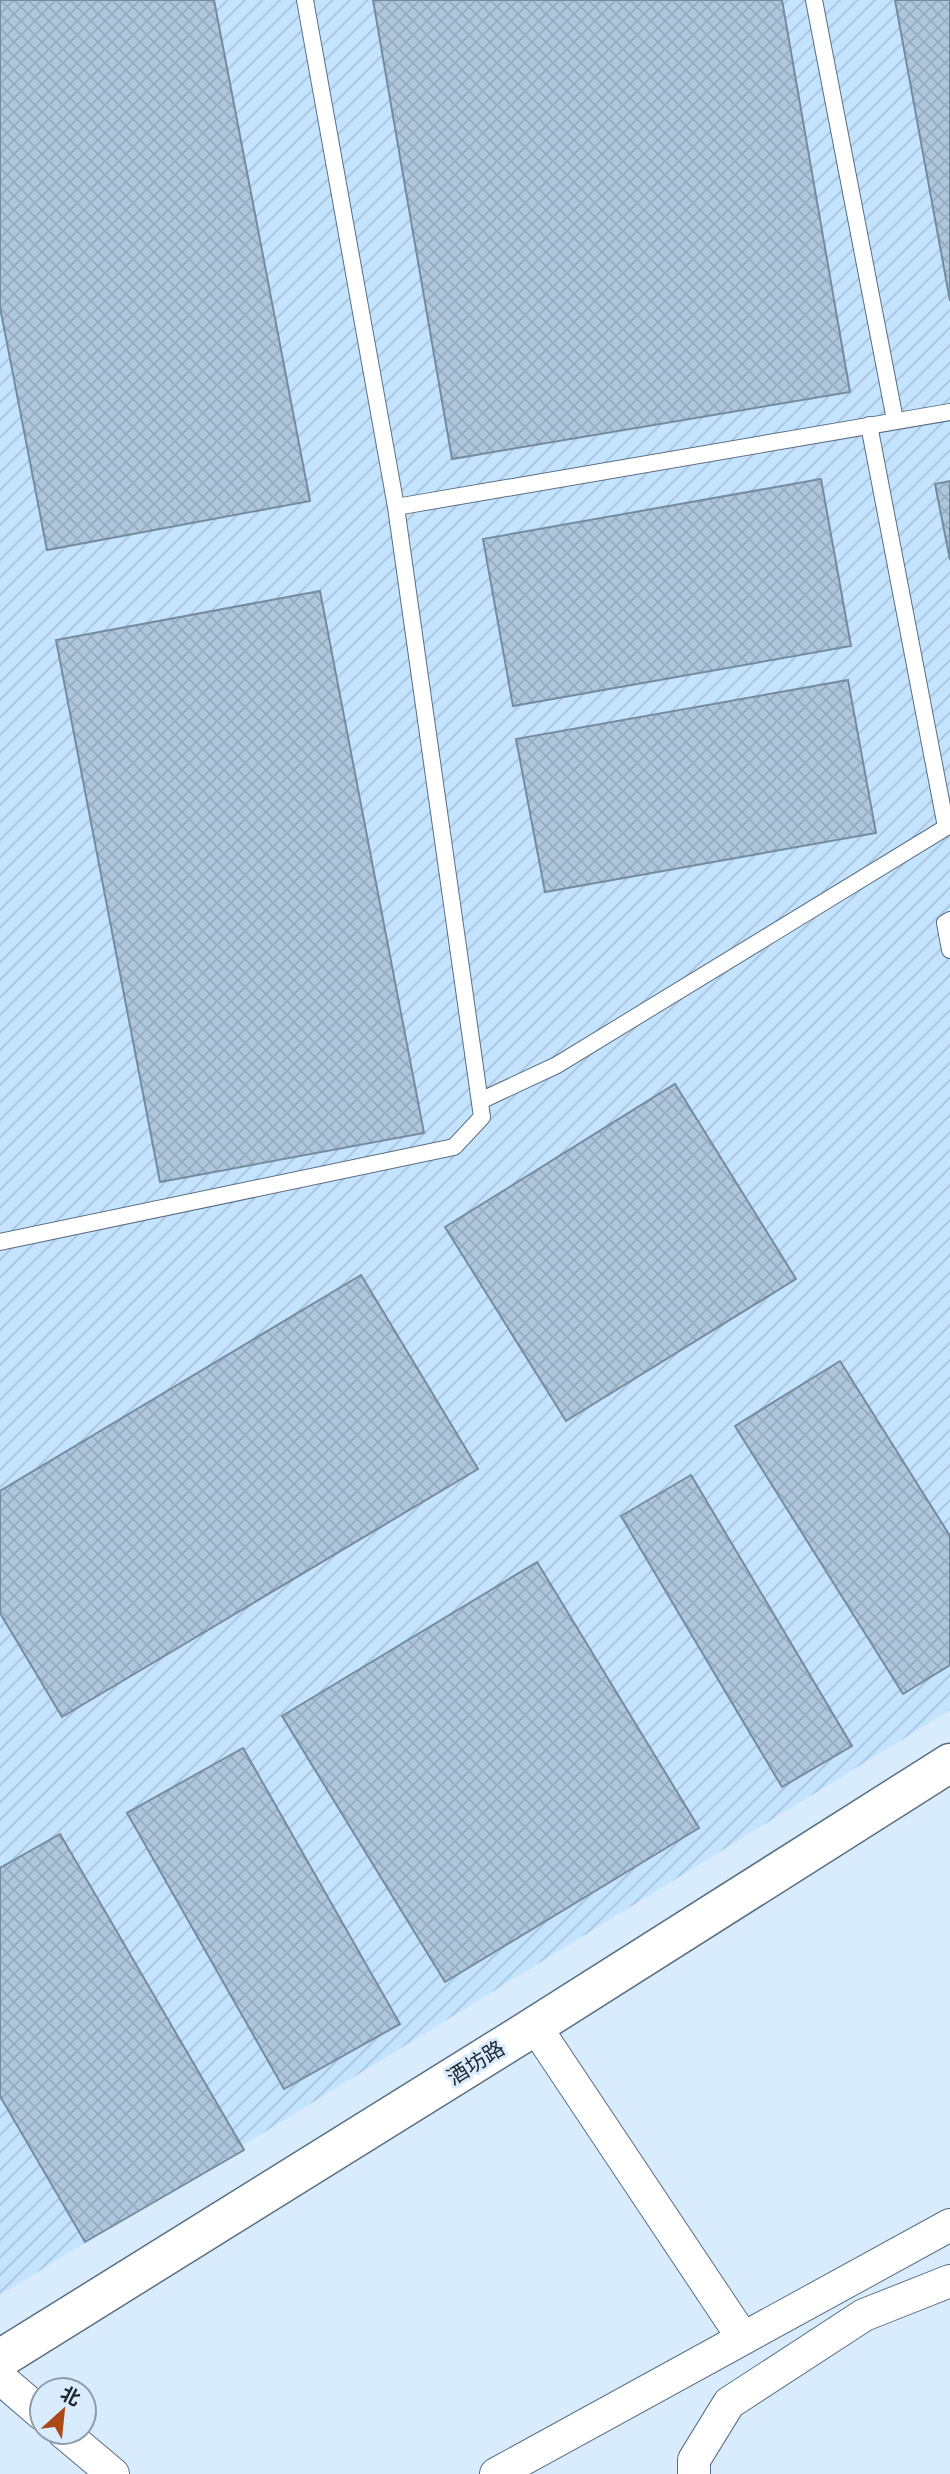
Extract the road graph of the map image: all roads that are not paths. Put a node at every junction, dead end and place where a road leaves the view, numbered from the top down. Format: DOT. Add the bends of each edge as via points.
graph roads {
  1 [pos="305,0"];
  2 [pos="814,0"];
  3 [pos="950,412"];
  4 [pos="895,420"];
  5 [pos="869,425"];
  6 [pos="396,507"];
  7 [pos="948,826"];
  8 [pos="950,920"];
  9 [pos="950,950"];
  10 [pos="480,1101"];
  11 [pos="0,1242"];
  12 [pos="950,1763"];
  13 [pos="535,2026"];
  14 [pos="950,2225"];
  15 [pos="950,2281"];
  16 [pos="743,2338"];
  17 [pos="0,2360"];
  18 [pos="0,2378"];
  19 [pos="28,2402"];
  20 [pos="80,2446"];
  21 [pos="113,2474"];
  22 [pos="496,2474"];
  23 [pos="694,2474"];
  1 -- 6 [label="lane"];
  2 -- 4 [label="lane"];
  3 -- 4 [label="lane"];
  4 -- 5 [label="lane"];
  5 -- 6 [label="lane"];
  5 -- 7 [label="lane"];
  6 -- 10 [label="lane"];
  7 -- 10 [label="lane" via="557,1065"];
  8 -- 9 [label="lane" via="945,923"];
  10 -- 11 [label="lane" via="482,1116 454,1147"];
  12 -- 13 [label="street, 酒坊路"];
  13 -- 16 [label="street"];
  13 -- 17 [label="street, 酒坊路"];
  14 -- 16 [label="street"];
  15 -- 23 [label="street" via="864,2315 729,2403 694,2460"];
  16 -- 22 [label="street"];
  18 -- 19 [label="street"];
  20 -- 21 [label="street"];
}
